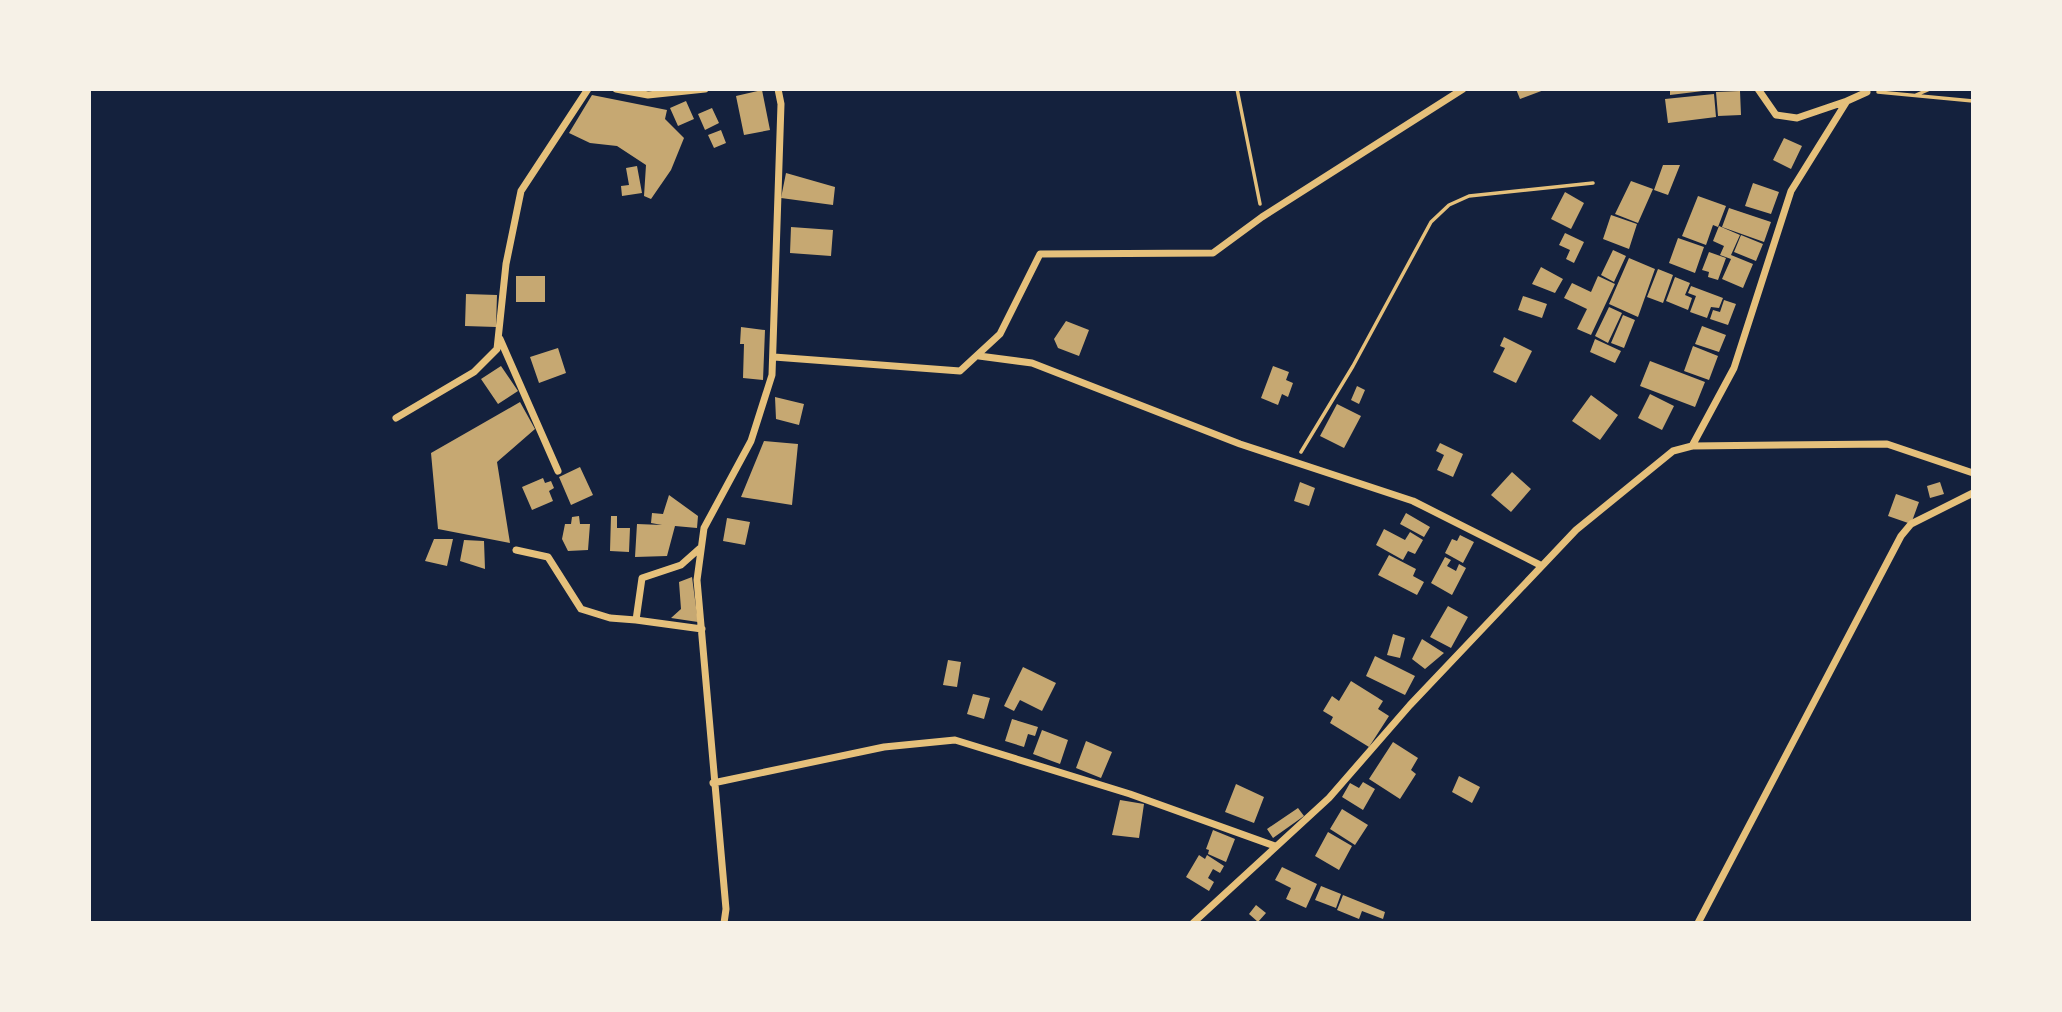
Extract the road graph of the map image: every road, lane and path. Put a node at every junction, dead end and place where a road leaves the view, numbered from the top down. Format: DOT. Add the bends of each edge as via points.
graph roads {
  1 [pos="588,89"];
  2 [pos="616,89"];
  3 [pos="705,89"];
  4 [pos="778,89"];
  5 [pos="1237,89"];
  6 [pos="1463,89"];
  7 [pos="1758,89"];
  8 [pos="1930,89"];
  9 [pos="1867,90"];
  10 [pos="1914,96"];
  11 [pos="1973,101"];
  12 [pos="1847,102"];
  13 [pos="1593,183"];
  14 [pos="1262,217"];
  15 [pos="500,339"];
  16 [pos="979,356"];
  17 [pos="774,357"];
  18 [pos="396,418"];
  19 [pos="1692,446"];
  20 [pos="1295,462"];
  21 [pos="558,471"];
  22 [pos="1973,473"];
  23 [pos="1973,493"];
  24 [pos="699,549"];
  25 [pos="516,550"];
  26 [pos="1542,566"];
  27 [pos="635,620"];
  28 [pos="702,629"];
  29 [pos="713,783"];
  30 [pos="1275,846"];
  31 [pos="724,923"];
  32 [pos="1194,923"];
  33 [pos="1698,923"];
  1 -- 15 [label="street" via="521,191 506,264"];
  2 -- 3 [label="street" via="648,95"];
  4 -- 17 [label="street"];
  5 -- 14 [label="path"];
  6 -- 14 [label="street"];
  7 -- 12 [label="street" via="1776,115 1797,118"];
  8 -- 10 [label="path"];
  9 -- 10 [label="path"];
  9 -- 12 [label="street"];
  10 -- 11 [label="path"];
  12 -- 19 [label="street" via="1791,191 1734,368"];
  13 -- 20 [label="path" via="1469,195 1449,205 1431,222"];
  14 -- 16 [label="street" via="1213,253 1040,254 1000,334"];
  15 -- 18 [label="street" via="488,361 474,372"];
  15 -- 21 [label="street"];
  16 -- 17 [label="street" via="960,371"];
  16 -- 20 [label="street" via="1032,363"];
  17 -- 24 [label="street" via="751,441 704,528"];
  19 -- 22 [label="street" via="1886,444"];
  19 -- 26 [label="street" via="1660,458 1576,530"];
  20 -- 26 [label="street" via="1413,501"];
  23 -- 33 [label="street" via="1911,524 1901,536"];
  24 -- 27 [label="street" via="681,565 642,578"];
  24 -- 28 [label="street"];
  25 -- 27 [label="street" via="548,557 581,610"];
  26 -- 30 [label="street" via="1329,798"];
  27 -- 28 [label="street"];
  28 -- 29 [label="street"];
  29 -- 30 [label="street" via="884,747 955,740 1130,794"];
  29 -- 31 [label="street"];
  30 -- 32 [label="street"];
}
